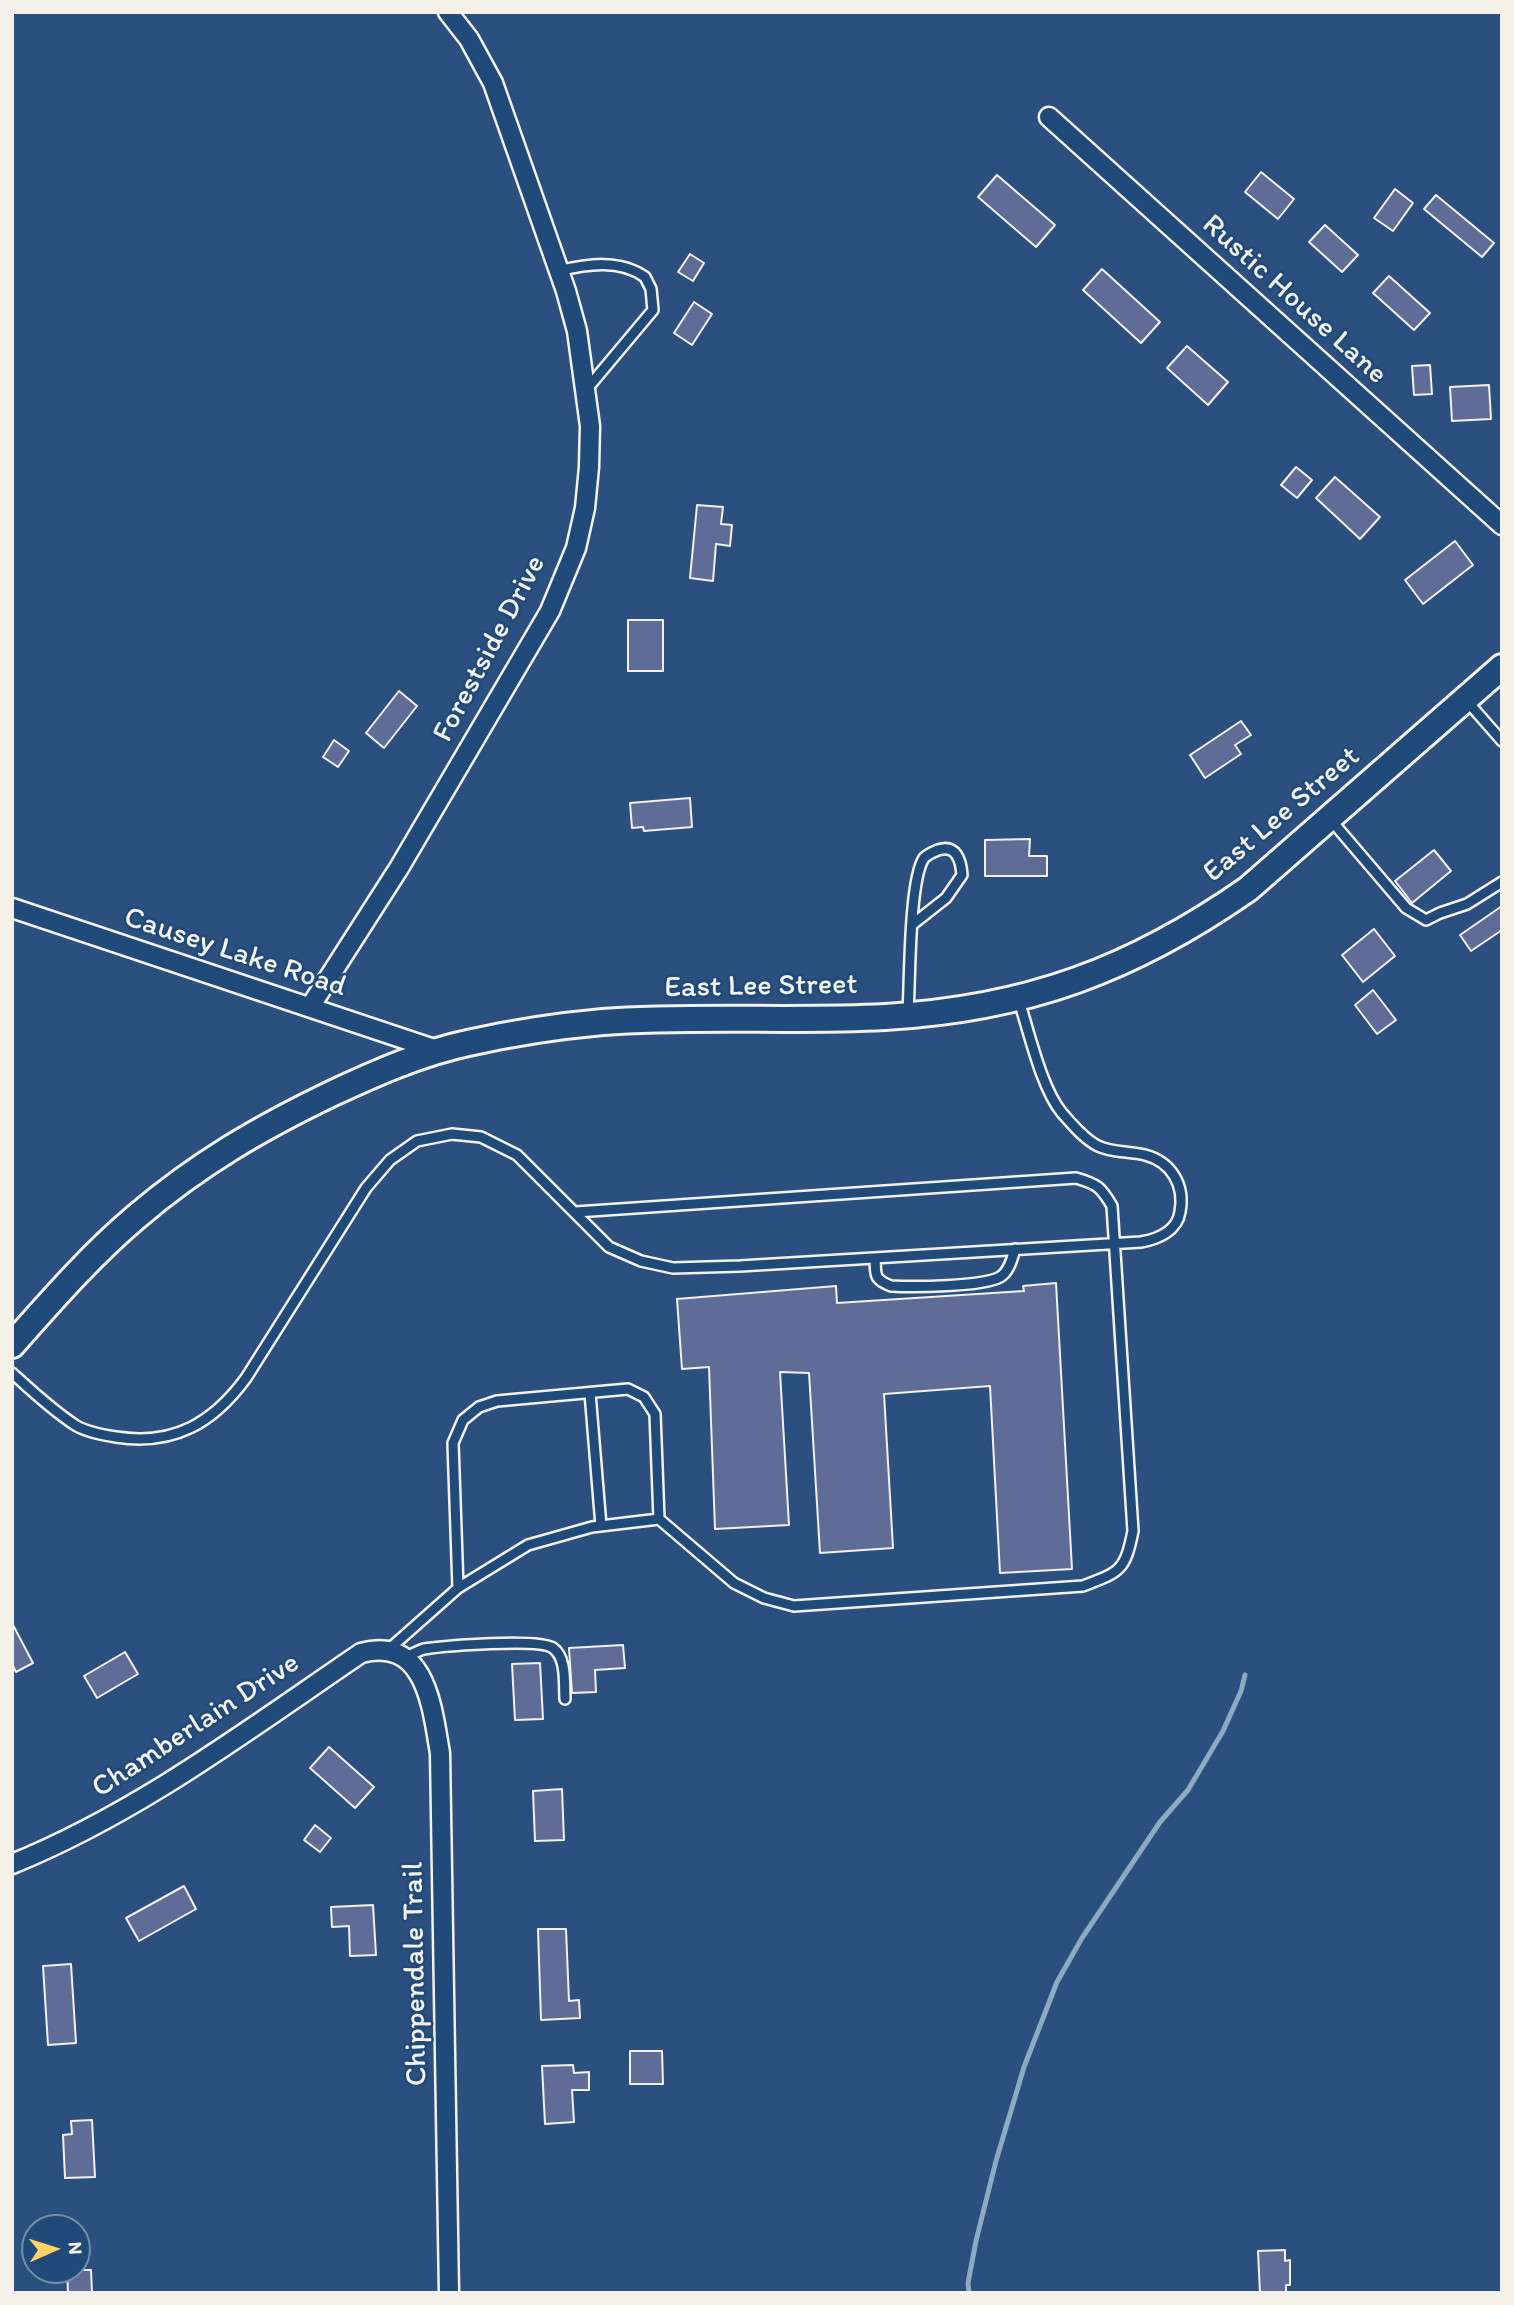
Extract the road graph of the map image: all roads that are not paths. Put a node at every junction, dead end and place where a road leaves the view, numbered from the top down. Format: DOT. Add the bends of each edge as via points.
graph roads {
  1 [pos="448,12"];
  2 [pos="1049,117"];
  3 [pos="559,271"];
  4 [pos="585,391"];
  5 [pos="1502,525"];
  6 [pos="1502,667"];
  7 [pos="1465,699"];
  8 [pos="1502,741"];
  9 [pos="1330,819"];
  10 [pos="1502,882"];
  11 [pos="12,908"];
  12 [pos="913,924"];
  13 [pos="1018,998"];
  14 [pos="310,1007"];
  15 [pos="908,1015"];
  16 [pos="441,1051"];
  17 [pos="576,1212"];
  18 [pos="1115,1243"];
  19 [pos="1015,1249"];
  20 [pos="875,1258"];
  21 [pos="12,1345"];
  22 [pos="12,1373"];
  23 [pos="590,1392"];
  24 [pos="659,1519"];
  25 [pos="601,1526"];
  26 [pos="458,1588"];
  27 [pos="401,1656"];
  28 [pos="565,1699"];
  29 [pos="12,1864"];
  30 [pos="449,2293"];
  1 -- 3 [label="street, Forestside Drive" via="493,83"];
  2 -- 5 [label="street, Rustic House Lane"];
  3 -- 4 [label="street, Forestside Drive" via="577,331"];
  3 -- 4 [label="lane" via="593,264 626,268 645,277 651,289 653,310"];
  4 -- 14 [label="street, Forestside Drive" via="590,440 585,508 576,548 550,611 399,868"];
  6 -- 7 [label="street, East Lee Street"];
  7 -- 8 [label="lane"];
  7 -- 9 [label="street, East Lee Street"];
  9 -- 10 [label="lane" via="1406,908 1426,920 1467,904"];
  9 -- 13 [label="street, East Lee Street" via="1248,888 1170,939 1108,970"];
  11 -- 14 [label="street, Causey Lake Road"];
  12 -- 12 [label="lane" via="919,869 930,853 952,849 962,875 946,898"];
  12 -- 15 [label="lane"];
  13 -- 15 [label="street, East Lee Street"];
  13 -- 18 [label="lane" via="1046,1084 1060,1110 1097,1146 1158,1160 1180,1182 1180,1218 1172,1228 1159,1238"];
  14 -- 16 [label="street, Causey Lake Road"];
  15 -- 16 [label="street, East Lee Street" via="604,1022"];
  16 -- 21 [label="street, East Lee Street" via="384,1069 270,1123 211,1159 103,1246"];
  17 -- 18 [label="lane" via="1076,1178 1101,1188 1112,1206"];
  17 -- 20 [label="lane" via="609,1247 673,1268"];
  17 -- 22 [label="lane" via="517,1155 481,1137 452,1134 417,1141 390,1160 366,1188 246,1378 208,1419 161,1437 104,1435 77,1426"];
  18 -- 19 [label="lane"];
  18 -- 24 [label="lane" via="1133,1531 1128,1558 1115,1574 1083,1586 794,1606 734,1583"];
  19 -- 20 [label="lane"];
  19 -- 20 [label="lane" via="1000,1277 968,1283 891,1286 876,1277"];
  23 -- 24 [label="lane" via="628,1389 645,1396 655,1414"];
  23 -- 25 [label="lane"];
  23 -- 26 [label="lane" via="497,1401 479,1407 463,1420 453,1443"];
  24 -- 25 [label="lane"];
  25 -- 26 [label="lane" via="528,1545"];
  26 -- 27 [label="lane"];
  27 -- 28 [label="lane" via="445,1647 545,1645 555,1649 562,1661"];
  27 -- 29 [label="street, Chamberlain Drive" via="374,1650 360,1653 215,1752 110,1816"];
  27 -- 30 [label="street, Chippendale Trail" via="423,1679 440,1753"];
}
